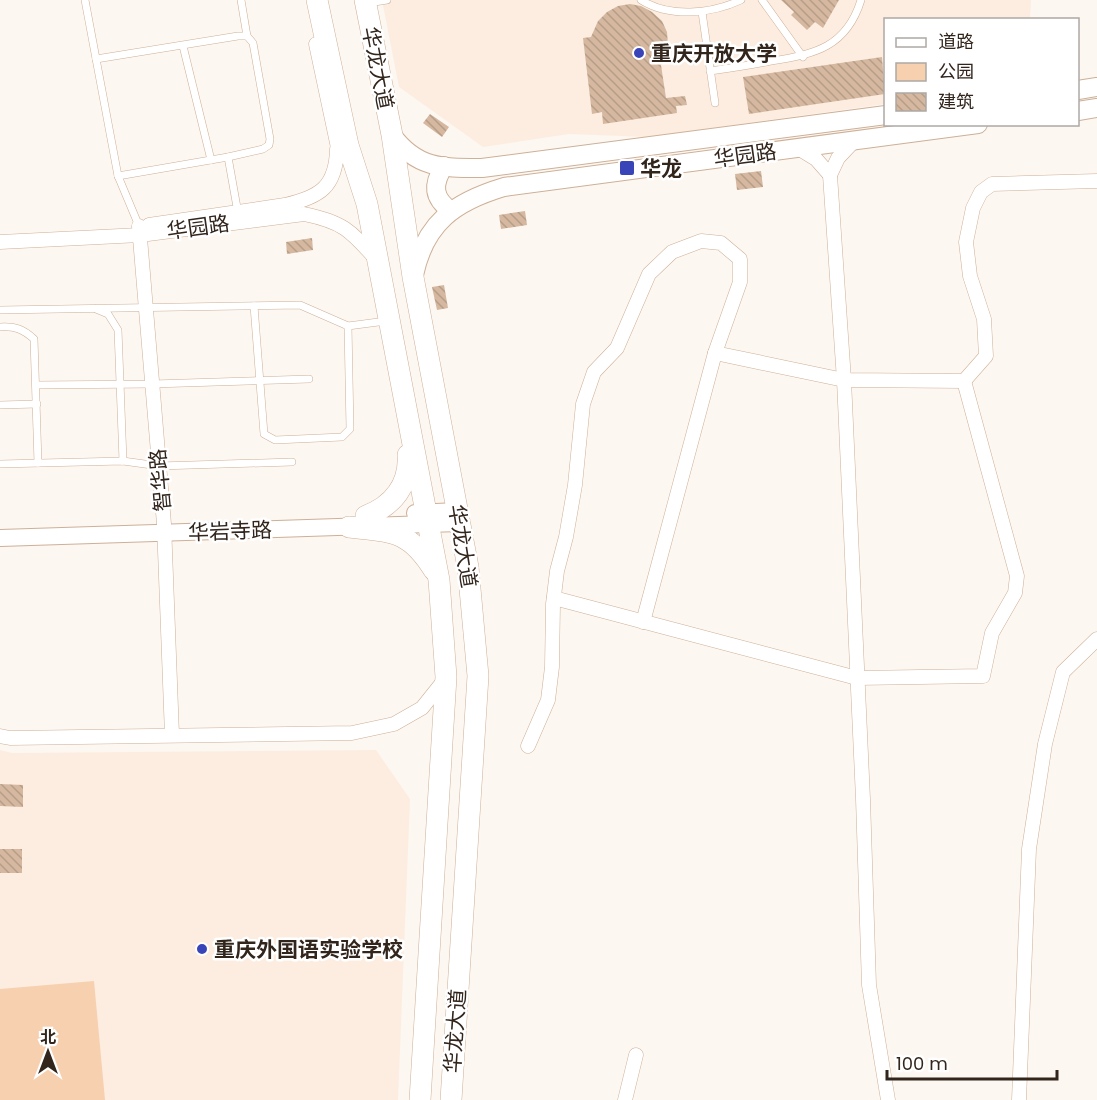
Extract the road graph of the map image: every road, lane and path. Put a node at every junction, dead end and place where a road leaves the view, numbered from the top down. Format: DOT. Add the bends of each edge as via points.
graph roads {
  1 [pos="85,0"];
  2 [pos="241,0"];
  3 [pos="315,0"];
  4 [pos="387,0"];
  5 [pos="640,0"];
  6 [pos="741,0"];
  7 [pos="762,0"];
  8 [pos="861,0"];
  9 [pos="365,1"];
  10 [pos="702,12"];
  11 [pos="247,36"];
  12 [pos="183,46"];
  13 [pos="803,57"];
  14 [pos="96,59"];
  15 [pos="710,70"];
  16 [pos="1097,87"];
  17 [pos="1079,90"];
  18 [pos="715,103"];
  19 [pos="1097,108"];
  20 [pos="1079,111"];
  21 [pos="884,115"];
  22 [pos="964,126"];
  23 [pos="392,135"];
  24 [pos="853,142"];
  25 [pos="798,148"];
  26 [pos="337,149"];
  27 [pos="228,157"];
  28 [pos="211,160"];
  29 [pos="444,166"];
  30 [pos="118,176"];
  31 [pos="830,176"];
  32 [pos="1097,181"];
  33 [pos="367,204"];
  34 [pos="451,211"];
  35 [pos="239,217"];
  36 [pos="139,231"];
  37 [pos="0,232"];
  38 [pos="0,242"];
  39 [pos="379,262"];
  40 [pos="413,277"];
  41 [pos="254,306"];
  42 [pos="92,308"];
  43 [pos="146,309"];
  44 [pos="0,310"];
  45 [pos="390,321"];
  46 [pos="348,326"];
  47 [pos="0,327"];
  48 [pos="715,353"];
  49 [pos="309,379"];
  50 [pos="844,380"];
  51 [pos="260,381"];
  52 [pos="964,381"];
  53 [pos="121,383"];
  54 [pos="153,384"];
  55 [pos="36,385"];
  56 [pos="405,397"];
  57 [pos="37,404"];
  58 [pos="0,405"];
  59 [pos="123,461"];
  60 [pos="292,462"];
  61 [pos="38,463"];
  62 [pos="0,464"];
  63 [pos="159,466"];
  64 [pos="458,517"];
  65 [pos="427,518"];
  66 [pos="358,522"];
  67 [pos="0,528"];
  68 [pos="164,529"];
  69 [pos="0,538"];
  70 [pos="440,580"];
  71 [pos="554,598"];
  72 [pos="643,622"];
  73 [pos="1097,639"];
  74 [pos="446,677"];
  75 [pos="857,678"];
  76 [pos="172,735"];
  77 [pos="0,736"];
  78 [pos="528,746"];
  79 [pos="636,1055"];
  80 [pos="420,1100"];
  81 [pos="451,1100"];
  82 [pos="626,1100"];
  83 [pos="888,1100"];
  84 [pos="1019,1100"];
  1 -- 14 [label="lane"];
  2 -- 11 [label="lane"];
  3 -- 26 [label="street, 华龙大道" via="314,30"];
  3 -- 33 [label="main road, 华龙大道" via="348,145"];
  4 -- 9 [label="lane"];
  5 -- 10 [label="lane" via="669,10"];
  6 -- 10 [label="lane"];
  7 -- 13 [label="lane"];
  8 -- 13 [label="lane" via="844,33 828,46"];
  9 -- 23 [label="main road, 华龙大道"];
  10 -- 15 [label="lane"];
  11 -- 12 [label="lane"];
  11 -- 27 [label="lane" via="253,43 270,139 263,150"];
  12 -- 14 [label="lane"];
  12 -- 28 [label="lane"];
  13 -- 15 [label="lane"];
  14 -- 30 [label="lane"];
  15 -- 18 [label="lane"];
  16 -- 17 [label="main road"];
  19 -- 20 [label="main road"];
  21 -- 29 [label="main road, 华园路" via="500,166"];
  22 -- 24 [label="main road, 华园路"];
  23 -- 29 [label="main road, 华园路" via="412,157"];
  23 -- 40 [label="main road, 华龙大道"];
  24 -- 25 [label="main road, 华园路"];
  24 -- 31 [label="street" via="838,158"];
  25 -- 31 [label="street" via="816,159"];
  25 -- 34 [label="main road, 华园路" via="504,187 483,193"];
  26 -- 33 [label="street, 华龙大道"];
  26 -- 35 [label="street, 华园路" via="333,177 315,195"];
  27 -- 28 [label="lane"];
  27 -- 35 [label="lane"];
  28 -- 30 [label="lane"];
  29 -- 34 [label="main road" via="436,185 437,194 441,204"];
  30 -- 36 [label="lane"];
  31 -- 50 [label="street"];
  32 -- 52 [label="street" via="992,184 981,192 973,208 966,242 970,276 984,319 986,356"];
  33 -- 39 [label="main road, 华龙大道"];
  34 -- 40 [label="main road, 华园路" via="426,238"];
  35 -- 36 [label="street, 华园路"];
  35 -- 39 [label="street, 华园路" via="304,214 327,219 352,232"];
  36 -- 37 [label="street, 华园路"];
  36 -- 38 [label="street, 华园路"];
  36 -- 43 [label="street, 智华路"];
  39 -- 45 [label="main road, 华龙大道"];
  40 -- 64 [label="main road, 华龙大道"];
  41 -- 43 [label="lane"];
  41 -- 46 [label="lane" via="300,305"];
  41 -- 51 [label="lane"];
  42 -- 43 [label="lane"];
  42 -- 44 [label="lane"];
  42 -- 53 [label="lane" via="108,314 118,330"];
  43 -- 54 [label="street, 智华路"];
  45 -- 46 [label="lane"];
  45 -- 56 [label="main road, 华龙大道"];
  46 -- 51 [label="lane" via="350,429 342,437 276,440 264,434"];
  47 -- 55 [label="lane" via="13,326 34,339"];
  48 -- 50 [label="street"];
  48 -- 71 [label="street" via="740,282 740,260 721,243 701,241 672,252 649,274 618,348 594,372 583,404 575,485"];
  48 -- 72 [label="street"];
  49 -- 51 [label="lane"];
  50 -- 52 [label="street"];
  50 -- 75 [label="street"];
  51 -- 54 [label="lane"];
  52 -- 75 [label="street" via="1017,576 1015,593 992,633 983,676"];
  53 -- 54 [label="lane"];
  53 -- 55 [label="lane"];
  53 -- 59 [label="lane"];
  54 -- 63 [label="street, 智华路"];
  55 -- 57 [label="lane"];
  56 -- 65 [label="main road, 华龙大道"];
  56 -- 66 [label="main road" via="408,474 387,506"];
  57 -- 58 [label="lane"];
  57 -- 61 [label="lane"];
  59 -- 61 [label="lane"];
  59 -- 63 [label="lane"];
  60 -- 63 [label="lane"];
  61 -- 62 [label="lane"];
  63 -- 68 [label="street, 智华路"];
  64 -- 65 [label="street, 华岩寺路"];
  64 -- 81 [label="main road, 华龙大道" via="478,676"];
  65 -- 66 [label="street, 华岩寺路"];
  65 -- 70 [label="main road, 华龙大道"];
  66 -- 68 [label="street, 华岩寺路"];
  66 -- 70 [label="main road" via="410,541"];
  67 -- 68 [label="street, 华岩寺路"];
  68 -- 69 [label="street, 华岩寺路"];
  68 -- 76 [label="street, 智华路"];
  70 -- 74 [label="main road, 华龙大道"];
  71 -- 72 [label="street"];
  71 -- 78 [label="street" via="548,700"];
  72 -- 75 [label="street"];
  73 -- 84 [label="street" via="1063,672 1045,744 1029,849"];
  74 -- 76 [label="street" via="423,708 394,724 352,733"];
  74 -- 80 [label="main road, 华龙大道"];
  75 -- 83 [label="street" via="869,985"];
  76 -- 77 [label="street"];
  79 -- 82 [label="street"];
}
